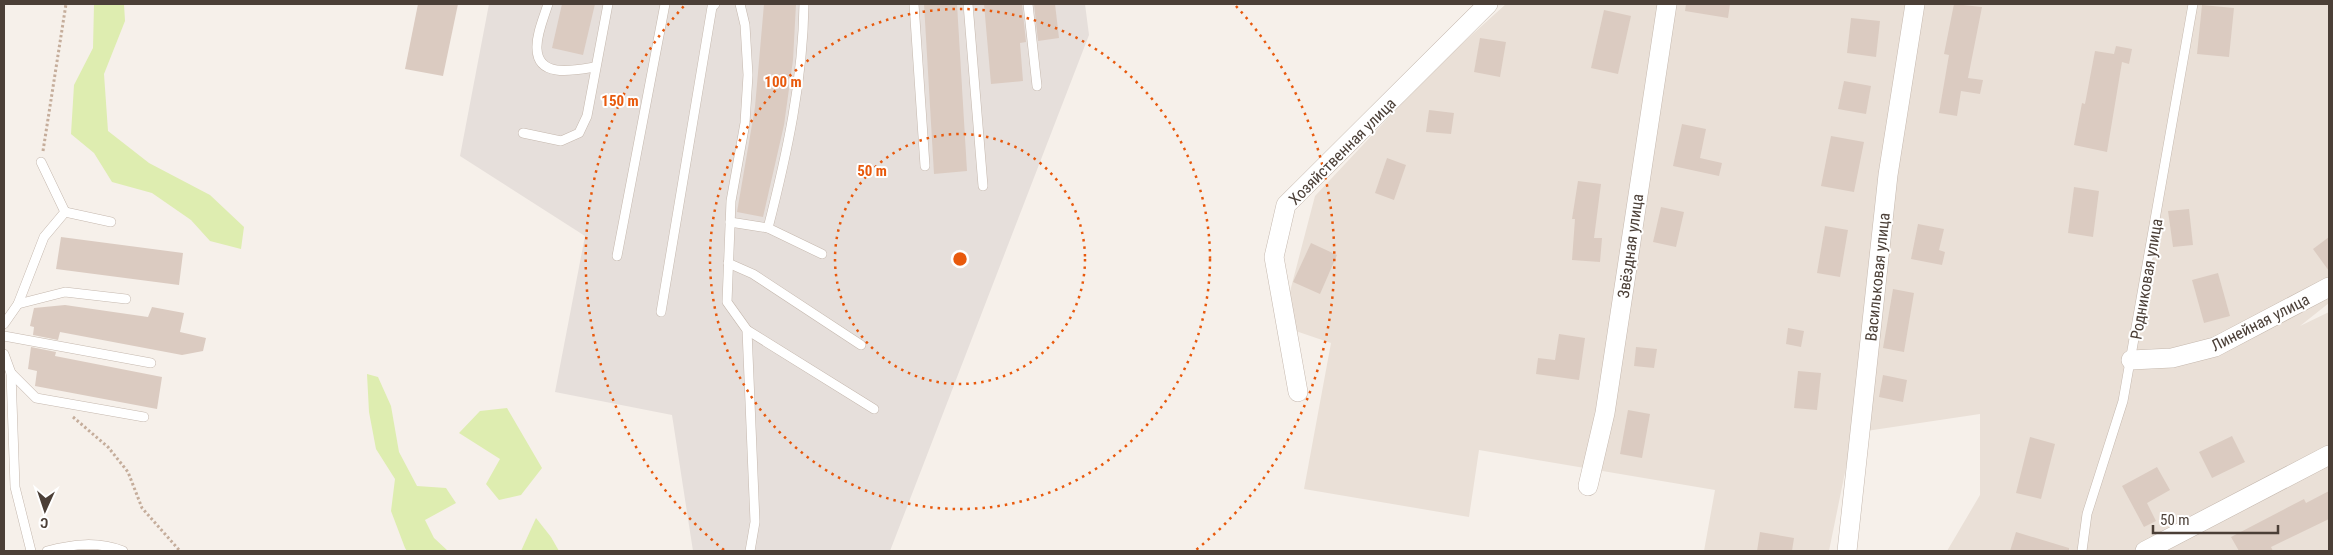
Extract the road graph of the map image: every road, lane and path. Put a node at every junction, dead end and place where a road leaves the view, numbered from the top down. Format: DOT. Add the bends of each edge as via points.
graph roads {
  1 [pos="66,4"];
  2 [pos="548,4"];
  3 [pos="608,4"];
  4 [pos="665,4"];
  5 [pos="715,4"];
  6 [pos="740,4"];
  7 [pos="804,4"];
  8 [pos="914,4"];
  9 [pos="968,4"];
  10 [pos="1028,4"];
  11 [pos="1488,4"];
  12 [pos="1667,4"];
  13 [pos="1915,4"];
  14 [pos="2193,4"];
  15 [pos="595,67"];
  16 [pos="1037,86"];
  17 [pos="523,133"];
  18 [pos="41,162"];
  19 [pos="925,166"];
  20 [pos="982,186"];
  21 [pos="65,212"];
  22 [pos="110,222"];
  23 [pos="730,222"];
  24 [pos="768,228"];
  25 [pos="822,254"];
  26 [pos="617,256"];
  27 [pos="728,263"];
  28 [pos="2329,287"];
  29 [pos="126,299"];
  30 [pos="18,304"];
  31 [pos="662,312"];
  32 [pos="4,324"];
  33 [pos="747,330"];
  34 [pos="4,336"];
  35 [pos="861,345"];
  36 [pos="4,354"];
  37 [pos="2131,360"];
  38 [pos="151,363"];
  39 [pos="11,373"];
  40 [pos="1298,392"];
  41 [pos="53,401"];
  42 [pos="874,409"];
  43 [pos="144,417"];
  44 [pos="2329,455"];
  45 [pos="1588,486"];
  46 [pos="31,551"];
  47 [pos="47,551"];
  48 [pos="123,551"];
  49 [pos="180,551"];
  50 [pos="750,551"];
  51 [pos="1847,551"];
  52 [pos="2082,551"];
  53 [pos="2145,551"];
  1 -- 18 [label="path"];
  2 -- 15 [label="lane" via="536,48 538,58 548,68 565,72"];
  3 -- 15 [label="lane"];
  4 -- 26 [label="lane"];
  5 -- 31 [label="lane"];
  6 -- 23 [label="lane" via="745,25 748,74 745,123"];
  7 -- 24 [label="lane" via="799,83"];
  8 -- 19 [label="lane"];
  9 -- 20 [label="lane"];
  10 -- 16 [label="lane"];
  11 -- 40 [label="street, Хозяйственная улица" via="1286,205 1274,257"];
  12 -- 45 [label="street, Звёздная улица" via="1605,413"];
  13 -- 51 [label="street, Васильковая улица" via="1888,175"];
  14 -- 37 [label="lane, Родниковая улица"];
  15 -- 17 [label="lane" via="587,116 579,133 561,140"];
  18 -- 21 [label="lane"];
  21 -- 22 [label="lane"];
  21 -- 30 [label="lane" via="44,237"];
  23 -- 24 [label="lane"];
  23 -- 27 [label="lane"];
  24 -- 25 [label="lane"];
  27 -- 33 [label="lane" via="726,302"];
  27 -- 35 [label="lane" via="753,274"];
  28 -- 37 [label="street, Линейная улица" via="2215,348 2172,358"];
  29 -- 30 [label="lane" via="64,292"];
  30 -- 32 [label="lane"];
  33 -- 42 [label="lane"];
  33 -- 50 [label="lane" via="755,522"];
  34 -- 38 [label="lane"];
  36 -- 39 [label="lane"];
  37 -- 52 [label="lane, Родниковая улица" via="2123,401 2087,514"];
  39 -- 41 [label="lane" via="36,398"];
  39 -- 46 [label="lane" via="15,486"];
  41 -- 43 [label="lane"];
  41 -- 49 [label="path" via="108,447 128,472 142,508"];
  44 -- 53 [label="street"];
  47 -- 48 [label="lane" via="67,546 105,544"];
}
